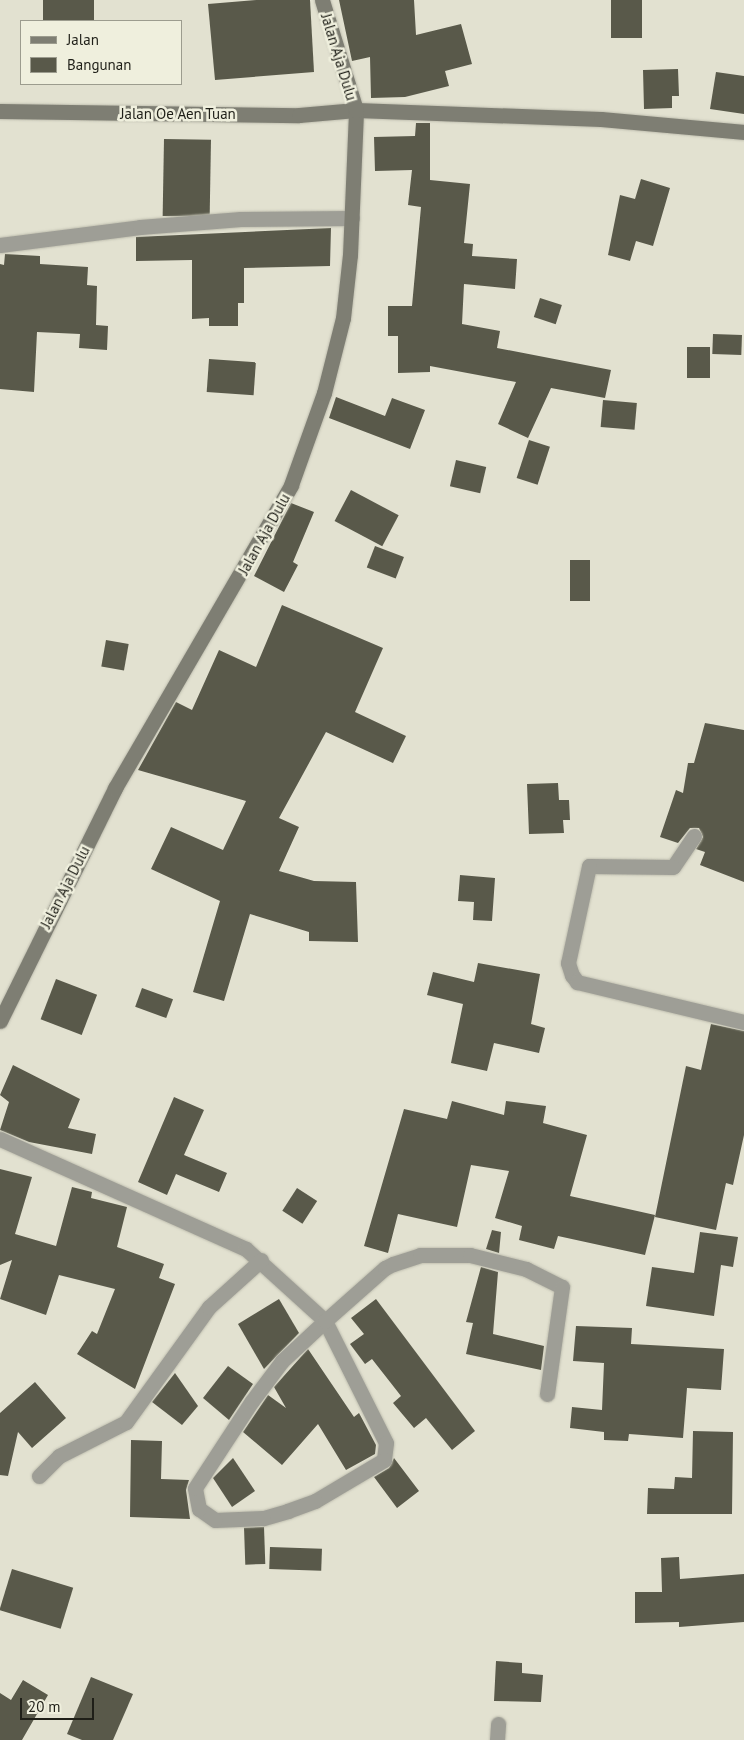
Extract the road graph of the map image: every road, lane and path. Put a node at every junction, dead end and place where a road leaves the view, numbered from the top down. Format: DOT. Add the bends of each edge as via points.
graph roads {
  1 [pos="322,0"];
  2 [pos="356,110"];
  3 [pos="0,111"];
  4 [pos="744,132"];
  5 [pos="352,218"];
  6 [pos="0,245"];
  7 [pos="694,836"];
  8 [pos="0,1021"];
  9 [pos="744,1022"];
  10 [pos="0,1139"];
  11 [pos="261,1260"];
  12 [pos="325,1321"];
  13 [pos="547,1394"];
  14 [pos="39,1476"];
  15 [pos="498,1724"];
  16 [pos="497,1740"];
  1 -- 2 [label="street, Jalan Aja Dulu"];
  2 -- 3 [label="street, Jalan Oe Aen Tuan" via="299,115"];
  2 -- 4 [label="street, Jalan Oe Aen Tuan" via="601,119"];
  2 -- 5 [label="street, Jalan Aja Dulu"];
  5 -- 6 [label="street" via="204,222"];
  5 -- 8 [label="street, Jalan Aja Dulu" via="342,318 324,393 291,484 115,788"];
  7 -- 9 [label="street" via="673,867 589,866 568,963 577,982"];
  10 -- 11 [label="street" via="222,1236"];
  11 -- 12 [label="street"];
  11 -- 14 [label="street" via="209,1307 126,1422 59,1456"];
  12 -- 12 [label="street" via="386,1443 384,1460 315,1501 288,1511 241,1520 215,1520 206,1515 195,1498 204,1472 282,1361"];
  12 -- 13 [label="street" via="385,1268 420,1255 470,1255 526,1269 562,1287"];
  15 -- 16 [label="street"];
}
